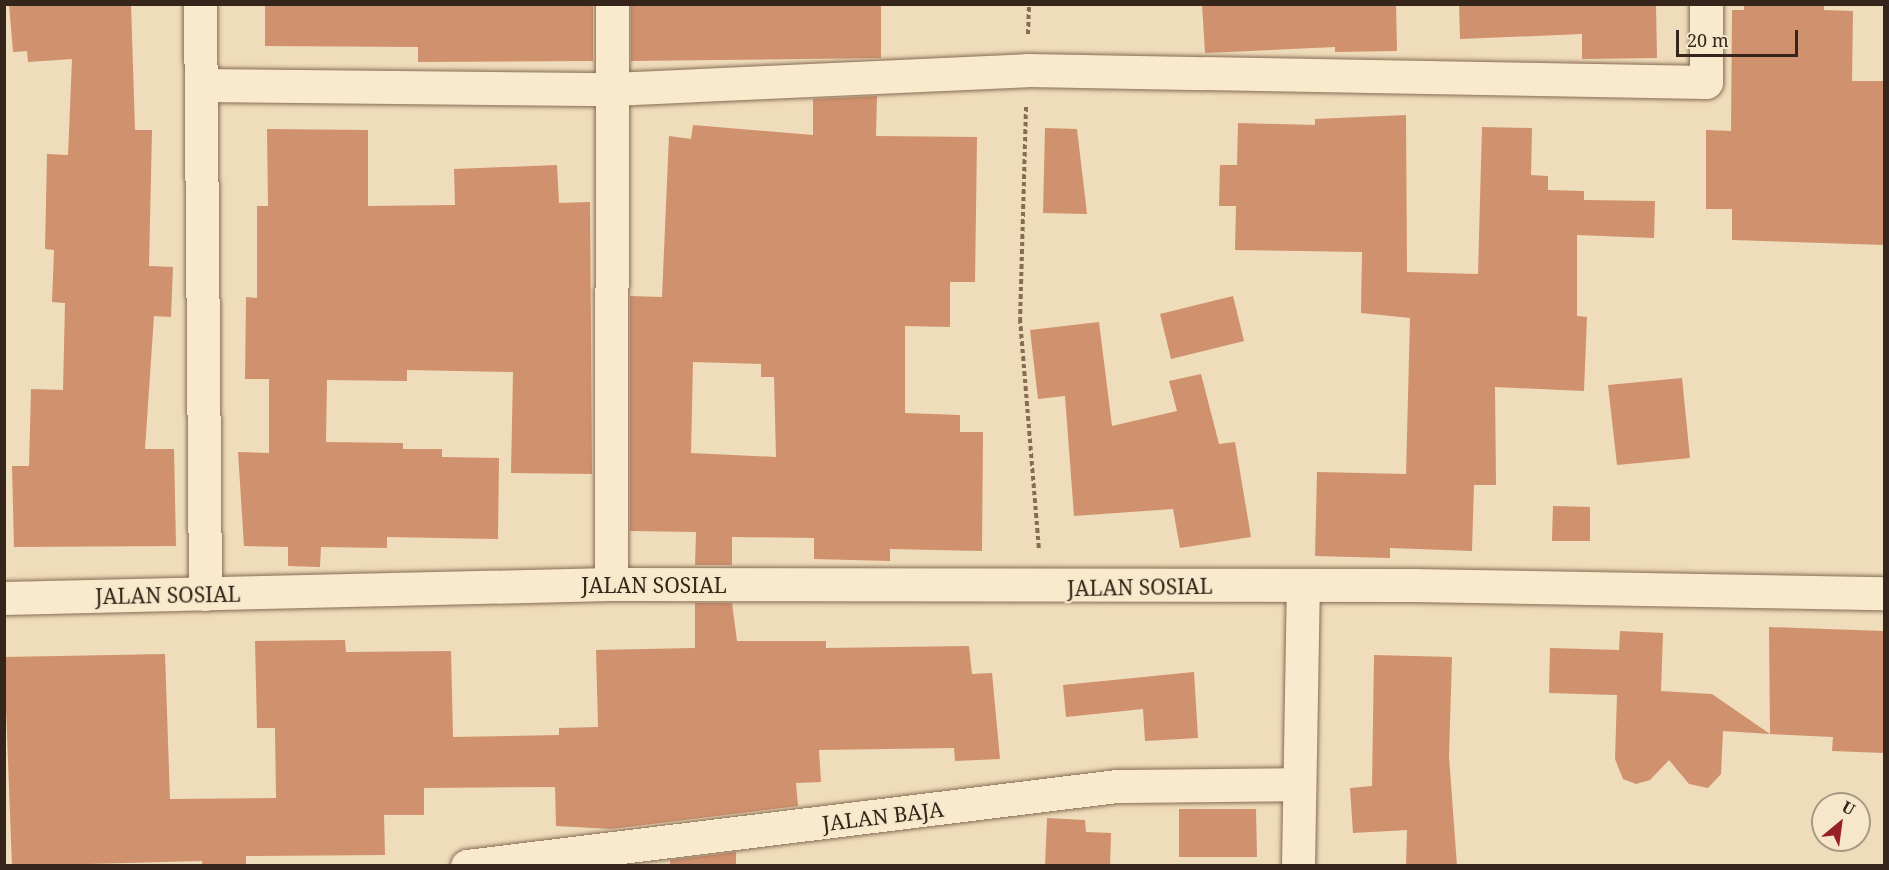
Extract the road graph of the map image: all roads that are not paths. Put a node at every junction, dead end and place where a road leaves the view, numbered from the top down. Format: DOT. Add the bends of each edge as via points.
graph roads {
  1 [pos="200,4"];
  2 [pos="612,4"];
  3 [pos="1706,4"];
  4 [pos="201,85"];
  5 [pos="612,89"];
  6 [pos="611,584"];
  7 [pos="1303,585"];
  8 [pos="1884,593"];
  9 [pos="204,594"];
  10 [pos="4,598"];
  11 [pos="1299,784"];
  12 [pos="467,866"];
  13 [pos="1298,866"];
  1 -- 4 [label="street"];
  2 -- 5 [label="street"];
  3 -- 5 [label="street" via="1706,82 1027,70"];
  4 -- 5 [label="street"];
  4 -- 9 [label="street"];
  5 -- 6 [label="street"];
  6 -- 7 [label="street, JALAN SOSIAL" via="1043,588"];
  6 -- 9 [label="street, JALAN SOSIAL"];
  7 -- 8 [label="street, JALAN SOSIAL"];
  7 -- 11 [label="street"];
  9 -- 10 [label="street, JALAN SOSIAL"];
  11 -- 12 [label="street, JALAN BAJA" via="1117,786"];
  11 -- 13 [label="street"];
}
